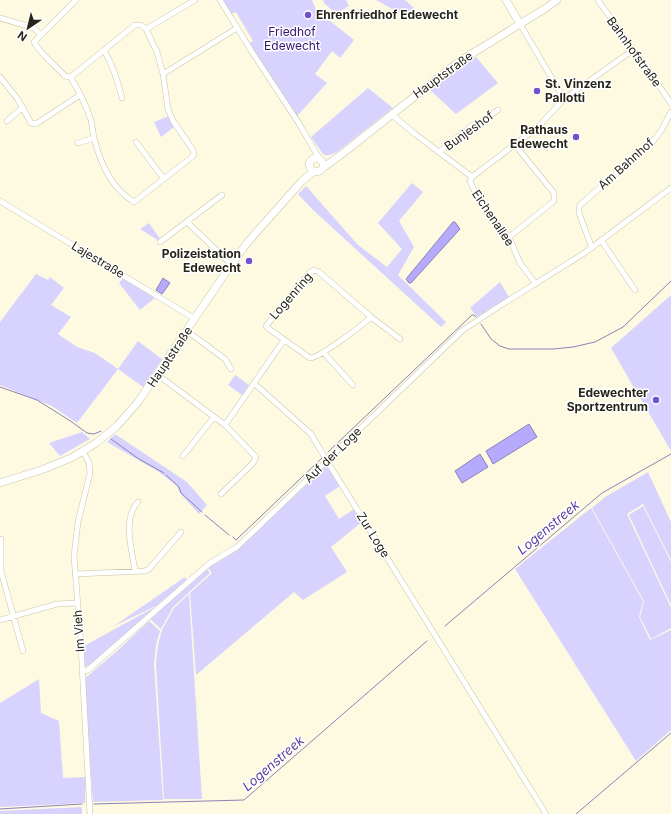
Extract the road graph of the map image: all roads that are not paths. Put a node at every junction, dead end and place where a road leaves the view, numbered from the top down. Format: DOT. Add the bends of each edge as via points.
graph roads {
  1 [pos="76,0"];
  2 [pos="195,0"];
  3 [pos="220,0"];
  4 [pos="506,0"];
  5 [pos="557,0"];
  6 [pos="598,0"];
  7 [pos="0,18"];
  8 [pos="520,24"];
  9 [pos="237,28"];
  10 [pos="146,29"];
  11 [pos="41,35"];
  12 [pos="104,50"];
  13 [pos="633,50"];
  14 [pos="163,74"];
  15 [pos="72,76"];
  16 [pos="0,77"];
  17 [pos="80,95"];
  18 [pos="122,98"];
  19 [pos="564,99"];
  20 [pos="671,103"];
  21 [pos="23,107"];
  22 [pos="498,110"];
  23 [pos="671,112"];
  24 [pos="391,114"];
  25 [pos="7,121"];
  26 [pos="94,138"];
  27 [pos="136,142"];
  28 [pos="78,143"];
  29 [pos="516,145"];
  30 [pos="439,152"];
  31 [pos="319,161"];
  32 [pos="311,170"];
  33 [pos="472,177"];
  34 [pos="164,179"];
  35 [pos="671,188"];
  36 [pos="222,195"];
  37 [pos="0,201"];
  38 [pos="187,222"];
  39 [pos="509,237"];
  40 [pos="601,240"];
  41 [pos="160,242"];
  42 [pos="592,248"];
  43 [pos="231,264"];
  44 [pos="536,284"];
  45 [pos="635,290"];
  46 [pos="371,317"];
  47 [pos="195,320"];
  48 [pos="188,331"];
  49 [pos="400,339"];
  50 [pos="284,340"];
  51 [pos="323,352"];
  52 [pos="231,368"];
  53 [pos="158,375"];
  54 [pos="255,384"];
  55 [pos="353,385"];
  56 [pos="214,417"];
  57 [pos="225,425"];
  58 [pos="83,451"];
  59 [pos="183,456"];
  60 [pos="327,461"];
  61 [pos="0,483"];
  62 [pos="221,494"];
  63 [pos="138,502"];
  64 [pos="181,532"];
  65 [pos="1,538"];
  66 [pos="135,571"];
  67 [pos="75,574"];
  68 [pos="77,603"];
  69 [pos="13,616"];
  70 [pos="0,620"];
  71 [pos="23,651"];
  72 [pos="82,672"];
  73 [pos="90,814"];
  74 [pos="546,814"];
  1 -- 11 [label="street"];
  2 -- 10 [label="street"];
  3 -- 9 [label="street"];
  4 -- 8 [label="main road"];
  5 -- 8 [label="main road, Hauptstraße"];
  6 -- 13 [label="street, Bahnhofstraße"];
  7 -- 11 [label="street" via="34,28"];
  8 -- 19 [label="street"];
  8 -- 24 [label="main road, Hauptstraße" via="457,63"];
  9 -- 14 [label="street"];
  9 -- 31 [label="street" via="309,139"];
  10 -- 12 [label="street" via="141,25 135,25"];
  10 -- 14 [label="street" via="157,52"];
  11 -- 15 [label="street" via="34,42 38,50 66,76"];
  12 -- 15 [label="street"];
  12 -- 18 [label="street" via="117,76"];
  13 -- 19 [label="street"];
  13 -- 20 [label="street, Bahnhofstraße"];
  14 -- 34 [label="street" via="168,109 194,154"];
  15 -- 17 [label="street"];
  16 -- 21 [label="street"];
  17 -- 21 [label="street" via="35,124 28,120"];
  17 -- 26 [label="street" via="90,119"];
  19 -- 29 [label="street" via="538,127"];
  21 -- 25 [label="street"];
  22 -- 30 [label="street, Bunjeshof" via="473,125"];
  23 -- 42 [label="street, Am Bahnhof" via="651,144 580,205 579,213"];
  24 -- 30 [label="street, Eichenallee"];
  24 -- 31 [label="main road, Hauptstraße" via="336,158"];
  26 -- 28 [label="street"];
  26 -- 34 [label="street" via="106,170 118,189 134,202"];
  27 -- 34 [label="street"];
  29 -- 33 [label="street"];
  29 -- 39 [label="street" via="554,193 555,198"];
  30 -- 33 [label="street, Eichenallee"];
  31 -- 32 [label="main road" via="309,162"];
  31 -- 32 [label="main road, Hauptstraße" via="320,172"];
  32 -- 43 [label="main road, Hauptstraße"];
  33 -- 39 [label="street, Eichenallee" via="470,181 477,196"];
  35 -- 40 [label="street, Auf der Loge"];
  36 -- 38 [label="street"];
  37 -- 47 [label="street, Lajestraße"];
  38 -- 41 [label="street"];
  38 -- 43 [label="street"];
  39 -- 44 [label="street, Eichenallee" via="520,263"];
  40 -- 42 [label="street, Auf der Loge"];
  40 -- 45 [label="street"];
  42 -- 44 [label="street, Auf der Loge"];
  43 -- 47 [label="main road, Hauptstraße"];
  44 -- 60 [label="street, Auf der Loge" via="463,330"];
  46 -- 49 [label="street, Logenring"];
  46 -- 50 [label="street, Logenring" via="314,270 266,326"];
  46 -- 51 [label="street, Logenring"];
  47 -- 48 [label="main road, Hauptstraße"];
  48 -- 52 [label="street" via="225,359"];
  48 -- 53 [label="main road, Hauptstraße"];
  50 -- 51 [label="street, Logenring" via="310,358"];
  50 -- 54 [label="street"];
  51 -- 55 [label="street"];
  53 -- 56 [label="street"];
  53 -- 58 [label="main road, Hauptstraße" via="125,417 108,434"];
  54 -- 57 [label="street"];
  54 -- 60 [label="street, Zur Loge" via="311,434"];
  56 -- 57 [label="street"];
  56 -- 59 [label="street"];
  57 -- 62 [label="street" via="256,457"];
  58 -- 61 [label="main road, Hauptstraße" via="50,467"];
  58 -- 67 [label="street, Im Vieh" via="89,463 90,473 78,522 74,556"];
  60 -- 72 [label="street, Auf der Loge" via="237,547 210,563 88,670"];
  60 -- 74 [label="street, Zur Loge"];
  63 -- 66 [label="street" via="129,522"];
  64 -- 66 [label="street" via="149,569"];
  65 -- 69 [label="street" via="1,571"];
  66 -- 67 [label="street"];
  67 -- 68 [label="street, Im Vieh"];
  68 -- 69 [label="street" via="58,604"];
  68 -- 72 [label="street, Im Vieh"];
  69 -- 70 [label="street"];
  69 -- 71 [label="street"];
  72 -- 73 [label="street, Im Vieh"];
}
